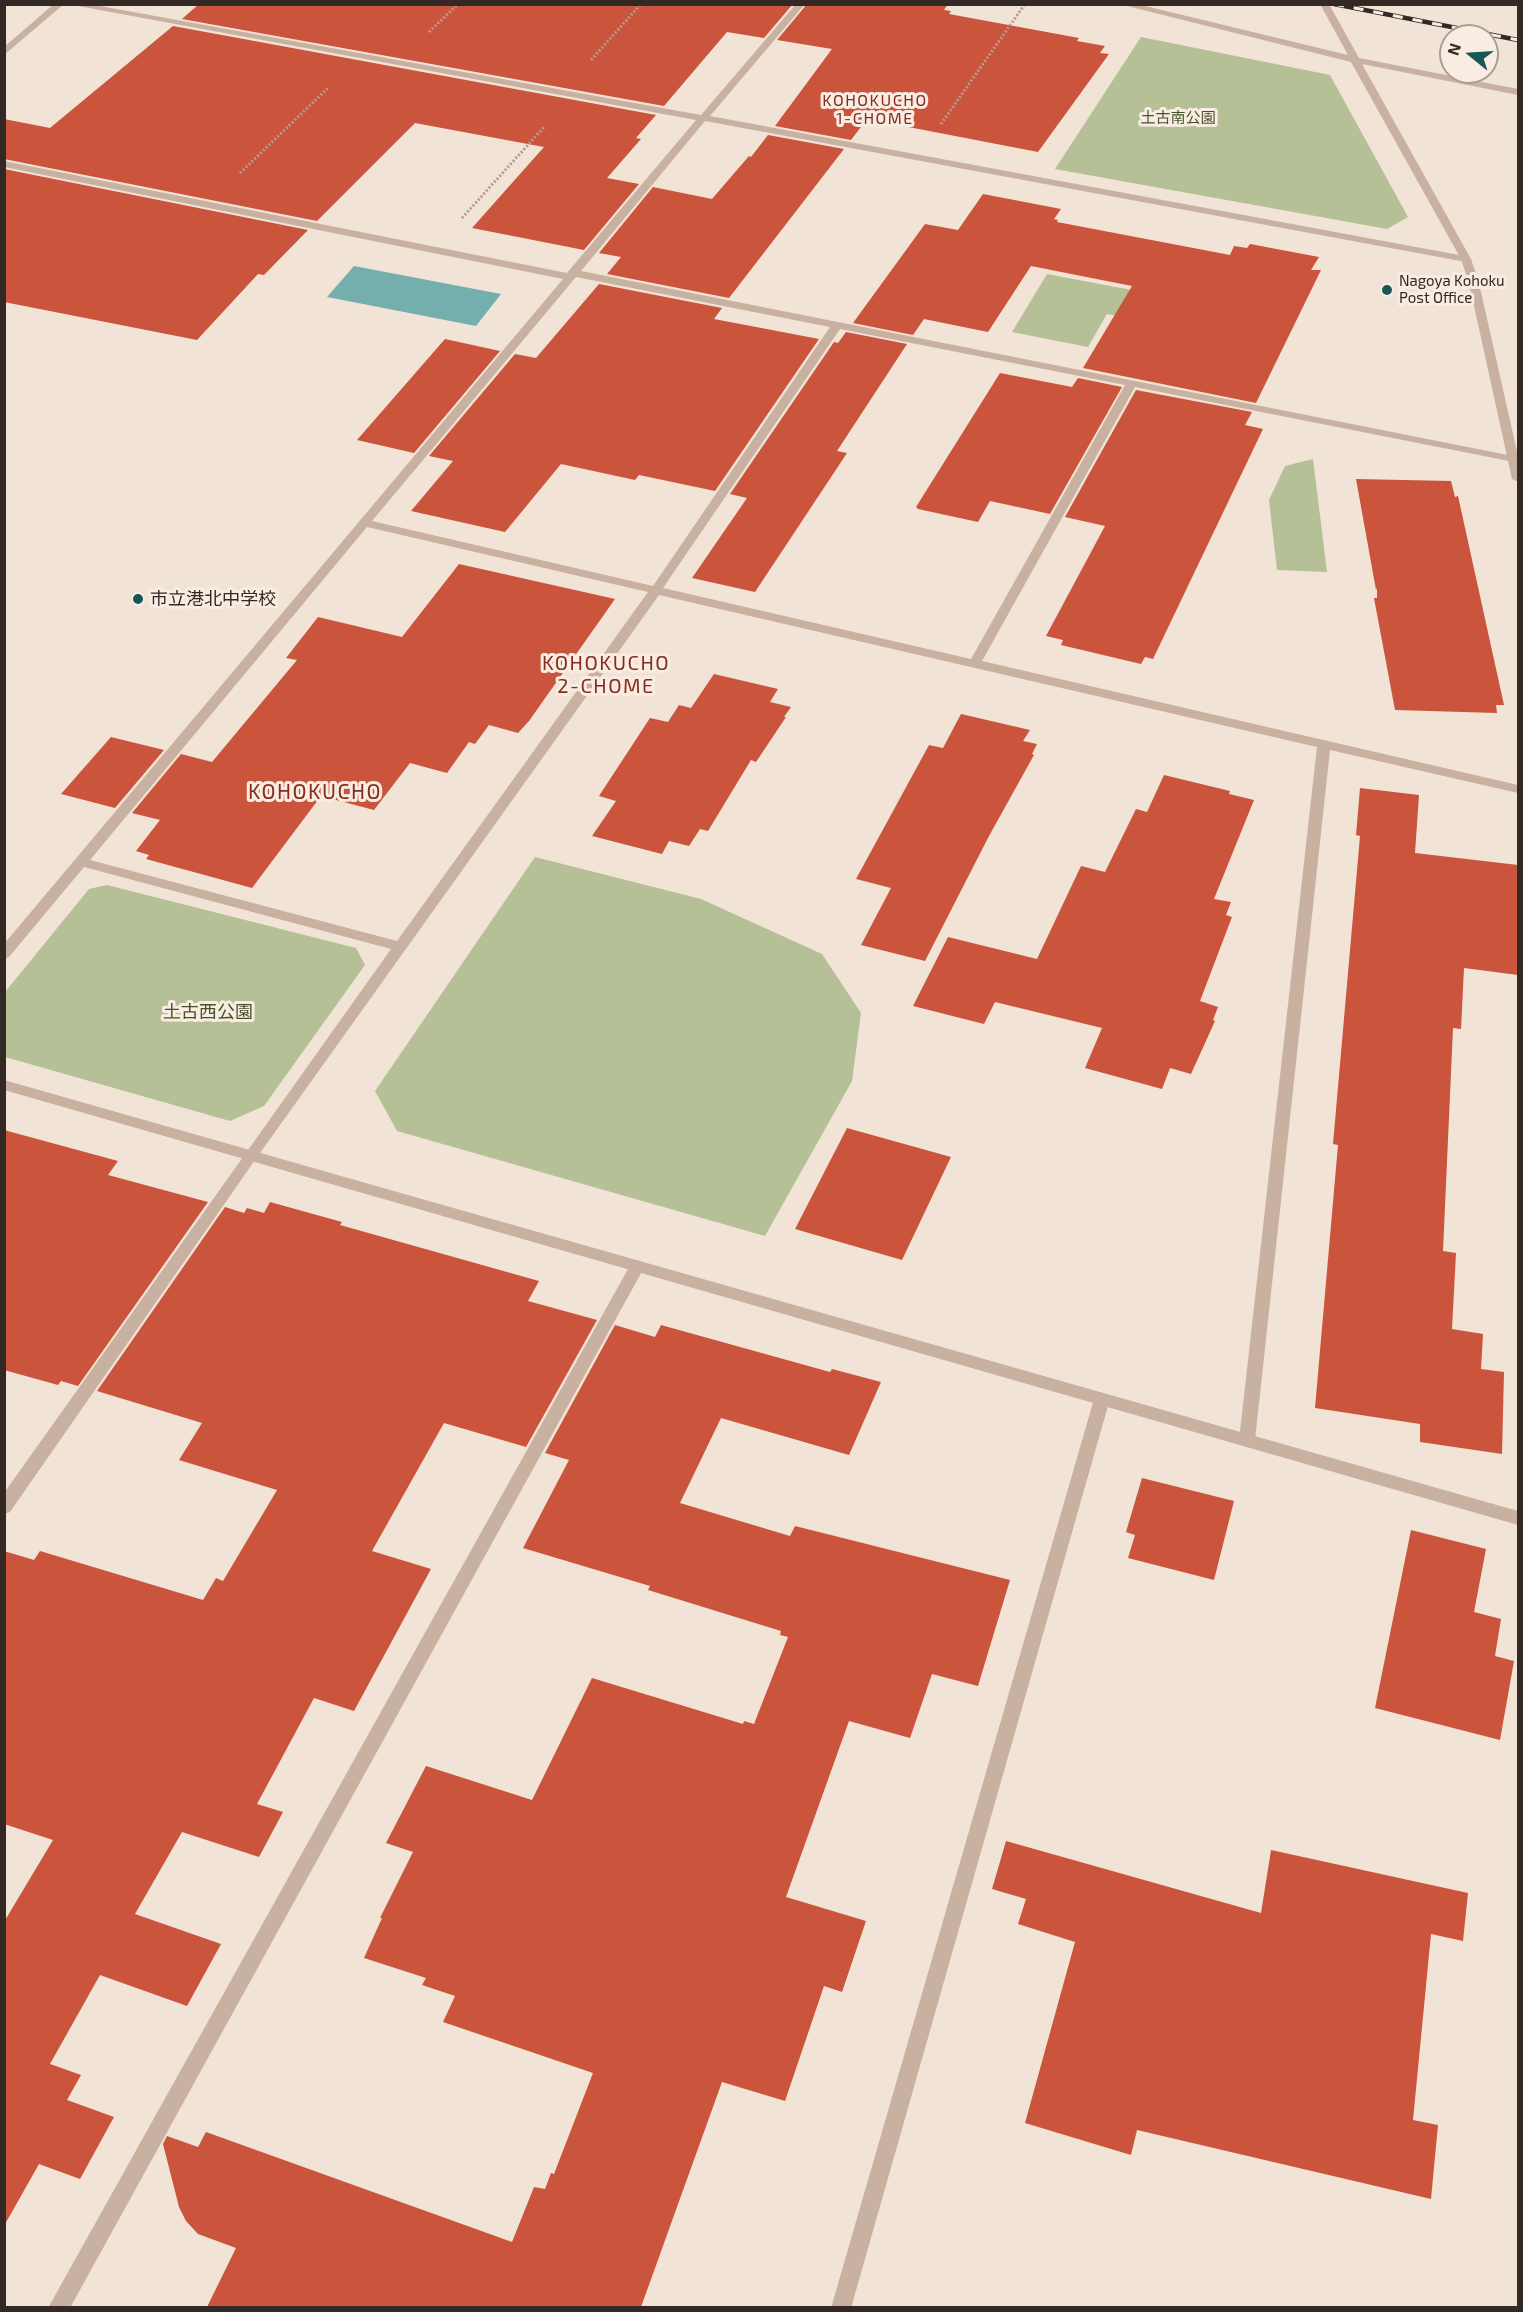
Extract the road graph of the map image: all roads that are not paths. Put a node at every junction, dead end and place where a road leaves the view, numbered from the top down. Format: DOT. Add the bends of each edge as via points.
graph roads {
  1 [pos="60,4"];
  2 [pos="71,4"];
  3 [pos="801,4"];
  4 [pos="1124,4"];
  5 [pos="1324,4"];
  6 [pos="4,52"];
  7 [pos="1356,60"];
  8 [pos="1518,92"];
  9 [pos="703,118"];
  10 [pos="4,164"];
  11 [pos="1466,259"];
  12 [pos="571,275"];
  13 [pos="837,325"];
  14 [pos="1132,383"];
  15 [pos="1514,459"];
  16 [pos="1518,479"];
  17 [pos="365,523"];
  18 [pos="656,590"];
  19 [pos="975,663"];
  20 [pos="1324,743"];
  21 [pos="1518,789"];
  22 [pos="81,862"];
  23 [pos="400,948"];
  24 [pos="4,954"];
  25 [pos="4,1085"];
  26 [pos="250,1156"];
  27 [pos="638,1266"];
  28 [pos="1102,1399"];
  29 [pos="1246,1440"];
  30 [pos="4,1507"];
  31 [pos="1518,1518"];
  32 [pos="58,2307"];
  33 [pos="841,2307"];
  1 -- 6 [label="street"];
  2 -- 9 [label="street"];
  3 -- 9 [label="street"];
  4 -- 7 [label="street"];
  5 -- 7 [label="street"];
  7 -- 8 [label="street"];
  7 -- 11 [label="street"];
  9 -- 11 [label="street"];
  9 -- 12 [label="street"];
  10 -- 12 [label="street"];
  11 -- 15 [label="street"];
  12 -- 13 [label="street"];
  12 -- 17 [label="street"];
  13 -- 14 [label="street"];
  13 -- 18 [label="street"];
  14 -- 15 [label="street"];
  14 -- 19 [label="street"];
  15 -- 16 [label="street"];
  17 -- 18 [label="street"];
  17 -- 22 [label="street"];
  18 -- 19 [label="street"];
  18 -- 23 [label="street"];
  19 -- 20 [label="street"];
  20 -- 21 [label="street"];
  20 -- 29 [label="street"];
  22 -- 23 [label="street"];
  22 -- 24 [label="street"];
  23 -- 26 [label="street"];
  25 -- 26 [label="street"];
  26 -- 27 [label="street"];
  26 -- 30 [label="street"];
  27 -- 28 [label="street"];
  27 -- 32 [label="street"];
  28 -- 29 [label="street"];
  28 -- 33 [label="street"];
  29 -- 31 [label="street"];
}
